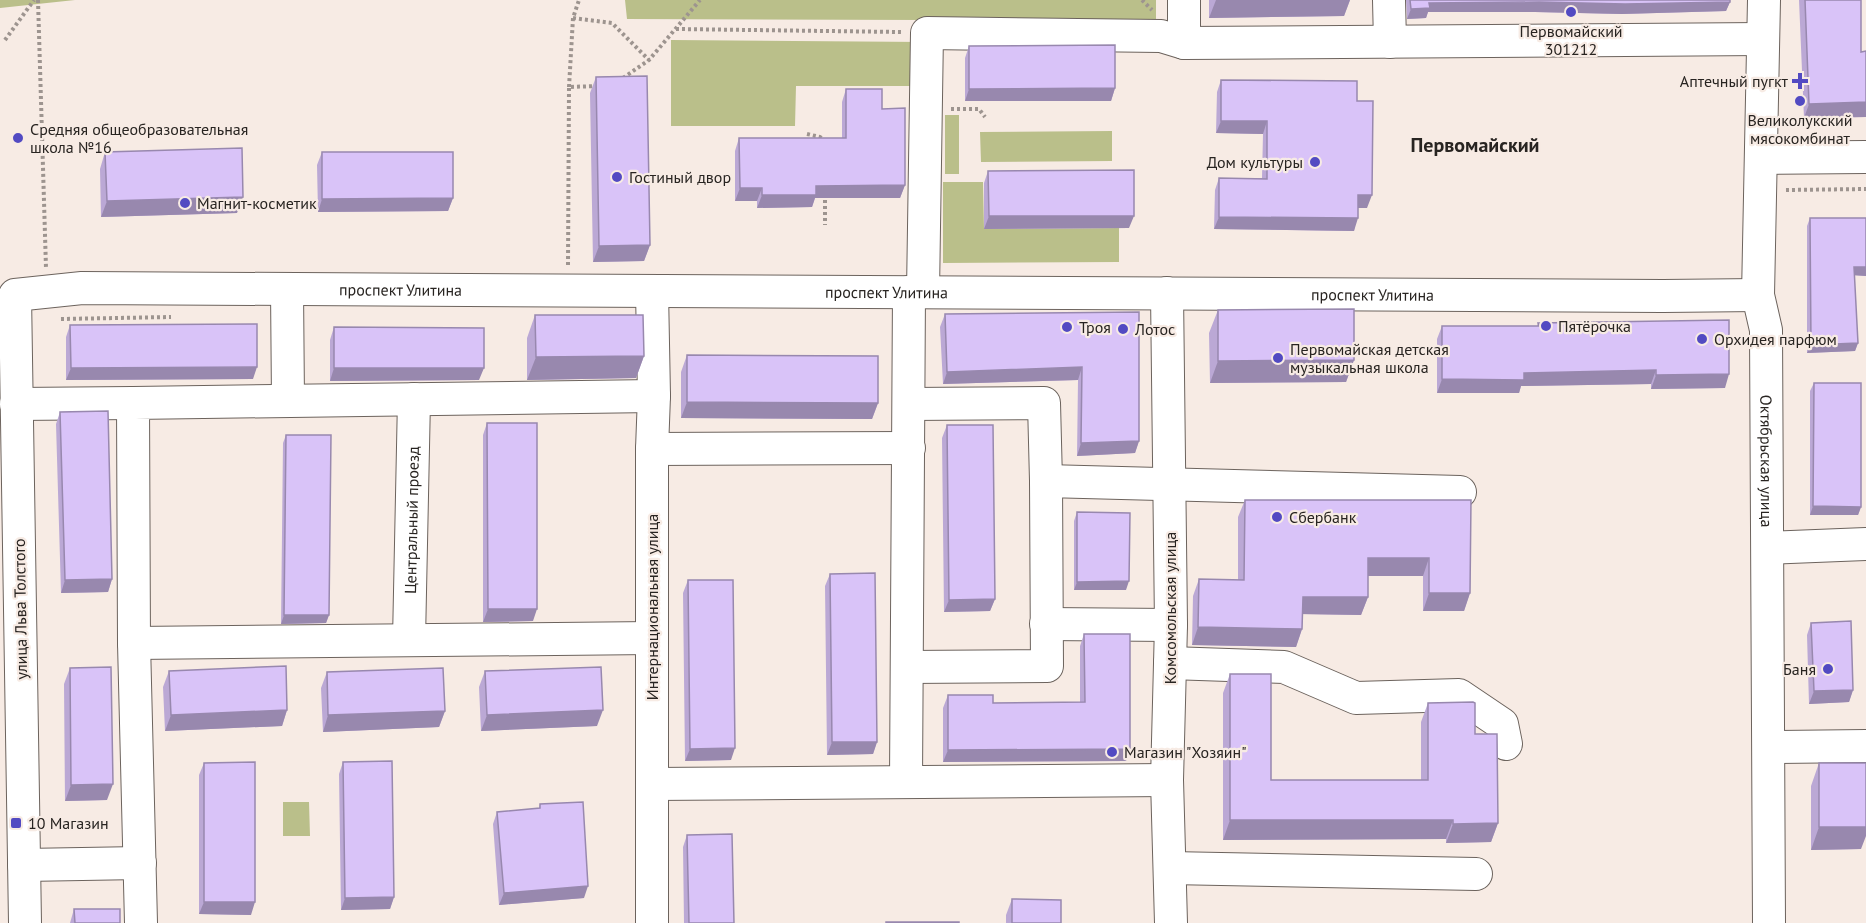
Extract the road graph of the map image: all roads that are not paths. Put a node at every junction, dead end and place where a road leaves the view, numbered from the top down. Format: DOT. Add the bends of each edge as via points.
graph roads {
  1 [pos="1184,0"];
  2 [pos="1389,0"];
  3 [pos="1764,0"];
  4 [pos="1763,39"];
  5 [pos="1390,42"];
  6 [pos="1184,43"];
  7 [pos="1866,157"];
  8 [pos="1761,158"];
  9 [pos="287,289"];
  10 [pos="652,291"];
  11 [pos="916,292"];
  12 [pos="1167,293"];
  13 [pos="1758,295"];
  14 [pos="15,296"];
  15 [pos="654,396"];
  16 [pos="414,399"];
  17 [pos="288,401"];
  18 [pos="133,403"];
  19 [pos="16,404"];
  20 [pos="909,404"];
  21 [pos="909,448"];
  22 [pos="652,449"];
  23 [pos="1046,481"];
  24 [pos="1170,486"];
  25 [pos="1460,492"];
  26 [pos="1866,544"];
  27 [pos="1768,548"];
  28 [pos="1046,624"];
  29 [pos="1171,624"];
  30 [pos="652,638"];
  31 [pos="409,640"];
  32 [pos="134,643"];
  33 [pos="1170,663"];
  34 [pos="907,667"];
  35 [pos="1506,744"];
  36 [pos="1866,746"];
  37 [pos="1769,747"];
  38 [pos="11,750"];
  39 [pos="1167,780"];
  40 [pos="906,782"];
  41 [pos="652,784"];
  42 [pos="140,863"];
  43 [pos="24,865"];
  44 [pos="1170,868"];
  45 [pos="1476,874"];
  46 [pos="25,923"];
  47 [pos="141,923"];
  48 [pos="652,923"];
  49 [pos="1171,923"];
  50 [pos="1769,923"];
  1 -- 6 [label="street"];
  2 -- 5 [label="street"];
  3 -- 4 [label="street, Октябрьская улица"];
  4 -- 5 [label="street"];
  4 -- 8 [label="street, Октябрьская улица"];
  5 -- 6 [label="street"];
  6 -- 11 [label="street" via="1161,36 927,33"];
  7 -- 8 [label="street"];
  8 -- 13 [label="street, Октябрьская улица"];
  9 -- 10 [label="street, проспект Улитина"];
  9 -- 14 [label="street, проспект Улитина" via="82,288"];
  9 -- 17 [label="street"];
  10 -- 11 [label="street, проспект Улитина"];
  10 -- 15 [label="street, Интернациональная улица"];
  11 -- 12 [label="street, проспект Улитина"];
  11 -- 20 [label="street"];
  12 -- 13 [label="street, проспект Улитина"];
  12 -- 24 [label="street, Комсомольская улица"];
  13 -- 27 [label="street, Октябрьская улица" via="1766,330"];
  14 -- 19 [label="street, улица Льва Толстого"];
  15 -- 16 [label="street"];
  15 -- 22 [label="street, Интернациональная улица"];
  16 -- 17 [label="street"];
  16 -- 31 [label="street, Центральный проезд"];
  17 -- 18 [label="street"];
  18 -- 19 [label="street"];
  18 -- 32 [label="street"];
  19 -- 38 [label="street, улица Льва Толстого"];
  20 -- 21 [label="street"];
  20 -- 23 [label="street" via="1044,403"];
  21 -- 22 [label="street"];
  21 -- 34 [label="street"];
  22 -- 30 [label="street, Интернациональная улица"];
  23 -- 24 [label="street"];
  23 -- 28 [label="street"];
  24 -- 25 [label="street"];
  24 -- 29 [label="street, Комсомольская улица"];
  26 -- 27 [label="street"];
  27 -- 37 [label="street, Октябрьская улица"];
  28 -- 29 [label="street"];
  28 -- 34 [label="street" via="1047,666"];
  29 -- 33 [label="street, Комсомольская улица"];
  30 -- 31 [label="street"];
  30 -- 41 [label="street, Интернациональная улица"];
  31 -- 32 [label="street"];
  32 -- 42 [label="street"];
  33 -- 35 [label="street" via="1284,667 1356,698 1459,695 1502,724"];
  33 -- 39 [label="street, Комсомольская улица"];
  34 -- 40 [label="street"];
  36 -- 37 [label="street"];
  37 -- 50 [label="street, Октябрьская улица"];
  38 -- 43 [label="street, улица Льва Толстого"];
  39 -- 40 [label="street"];
  39 -- 44 [label="street, Комсомольская улица"];
  40 -- 41 [label="street"];
  41 -- 48 [label="street, Интернациональная улица"];
  42 -- 43 [label="street"];
  42 -- 47 [label="street"];
  43 -- 46 [label="street, улица Льва Толстого"];
  44 -- 45 [label="street"];
  44 -- 49 [label="street, Комсомольская улица"];
}
